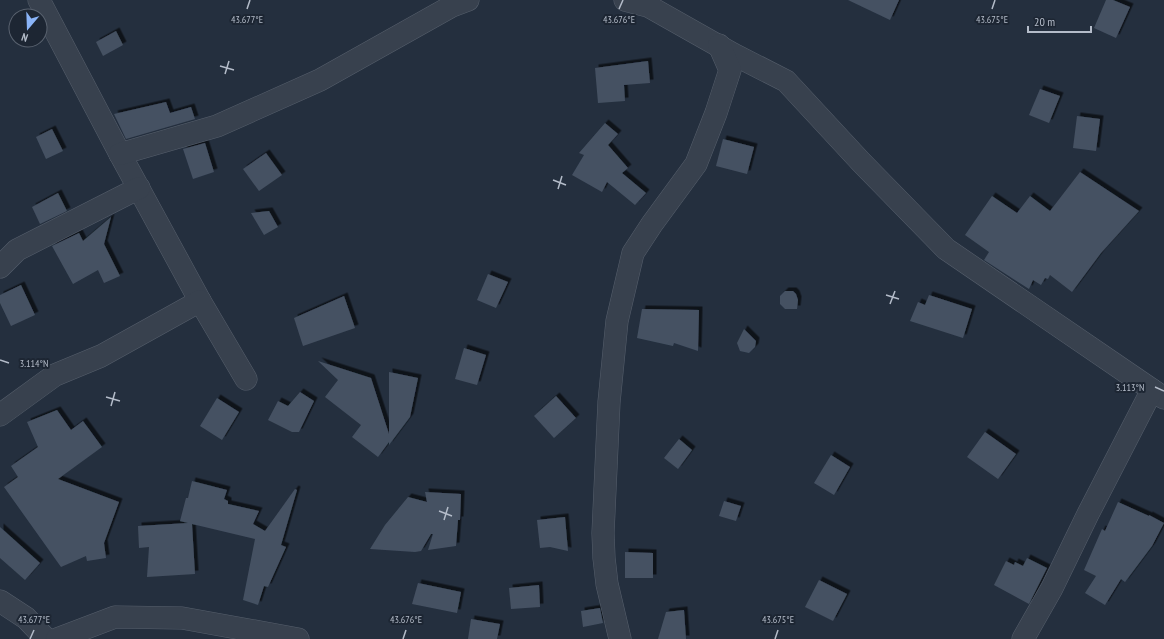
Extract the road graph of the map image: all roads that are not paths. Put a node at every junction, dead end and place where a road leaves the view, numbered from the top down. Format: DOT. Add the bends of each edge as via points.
graph roads {
  1 [pos="38,0"];
  2 [pos="468,0"];
  3 [pos="625,0"];
  4 [pos="648,3"];
  5 [pos="719,45"];
  6 [pos="120,154"];
  7 [pos="139,188"];
  8 [pos="0,267"];
  9 [pos="200,301"];
  10 [pos="246,379"];
  11 [pos="1158,394"];
  12 [pos="0,415"];
  13 [pos="0,600"];
  14 [pos="46,639"];
  15 [pos="57,639"];
  16 [pos="298,639"];
  17 [pos="620,639"];
  18 [pos="1023,639"];
  1 -- 6 [label="street"];
  2 -- 6 [label="street" via="452,6 313,83 217,126"];
  3 -- 4 [label="street"];
  4 -- 5 [label="street"];
  5 -- 11 [label="street" via="786,81 946,249"];
  5 -- 17 [label="street" via="730,70 716,113 696,164 633,253 617,321 609,402 603,532 607,584"];
  6 -- 7 [label="street"];
  7 -- 8 [label="street" via="17,250"];
  7 -- 9 [label="street"];
  9 -- 10 [label="street"];
  9 -- 12 [label="street" via="101,356 55,375"];
  11 -- 18 [label="street" via="1088,514 1052,588"];
  13 -- 14 [label="street" via="26,618"];
  15 -- 16 [label="street" via="115,617 182,618"];
}
